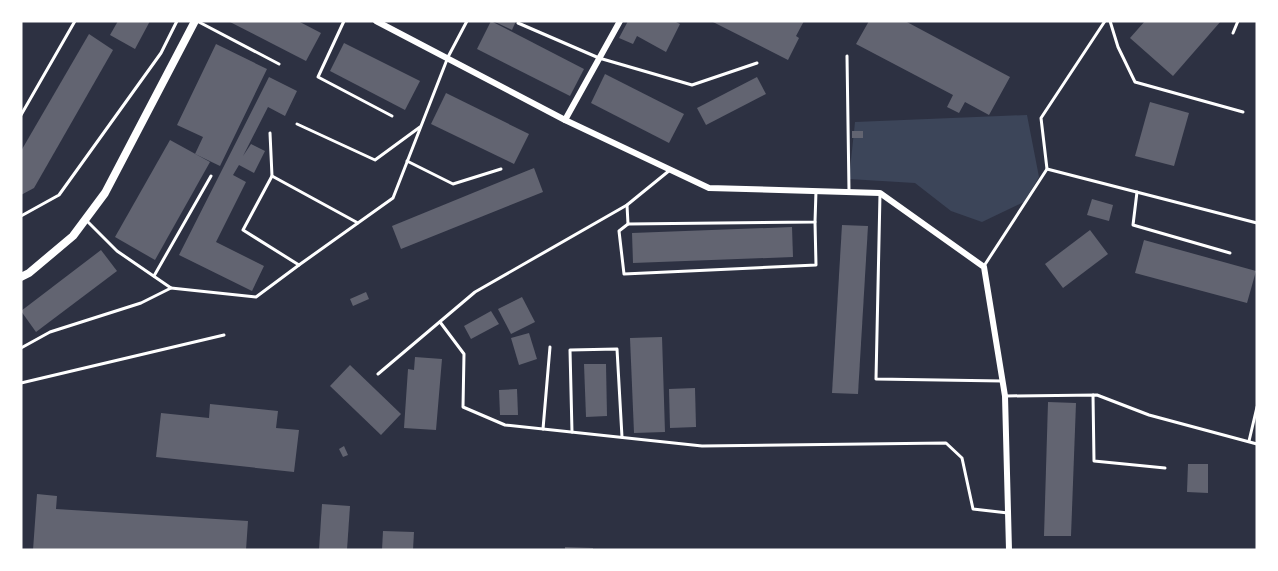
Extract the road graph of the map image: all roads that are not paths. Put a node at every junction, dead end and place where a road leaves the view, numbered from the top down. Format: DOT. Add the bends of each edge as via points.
graph roads {
  1 [pos="75,21"];
  2 [pos="196,21"];
  3 [pos="344,21"];
  4 [pos="376,21"];
  5 [pos="467,21"];
  6 [pos="620,21"];
  7 [pos="1105,21"];
  8 [pos="1110,21"];
  9 [pos="1238,21"];
  10 [pos="518,23"];
  11 [pos="1233,33"];
  12 [pos="847,56"];
  13 [pos="448,57"];
  14 [pos="599,58"];
  15 [pos="757,63"];
  16 [pos="279,64"];
  17 [pos="1243,112"];
  18 [pos="21,115"];
  19 [pos="392,116"];
  20 [pos="565,120"];
  21 [pos="297,124"];
  22 [pos="421,126"];
  23 [pos="270,133"];
  24 [pos="407,161"];
  25 [pos="1047,168"];
  26 [pos="501,169"];
  27 [pos="671,169"];
  28 [pos="211,176"];
  29 [pos="272,176"];
  30 [pos="816,191"];
  31 [pos="849,191"];
  32 [pos="1137,192"];
  33 [pos="880,193"];
  34 [pos="627,205"];
  35 [pos="85,219"];
  36 [pos="815,222"];
  37 [pos="358,223"];
  38 [pos="628,224"];
  39 [pos="1257,224"];
  40 [pos="1230,253"];
  41 [pos="299,265"];
  42 [pos="984,267"];
  43 [pos="154,276"];
  44 [pos="21,277"];
  45 [pos="171,288"];
  46 [pos="440,322"];
  47 [pos="224,335"];
  48 [pos="550,347"];
  49 [pos="21,348"];
  50 [pos="378,374"];
  51 [pos="1002,381"];
  52 [pos="21,383"];
  53 [pos="1093,395"];
  54 [pos="1005,396"];
  55 [pos="1257,407"];
  56 [pos="543,429"];
  57 [pos="572,432"];
  58 [pos="622,437"];
  59 [pos="1249,442"];
  60 [pos="1257,444"];
  61 [pos="1165,468"];
  62 [pos="1008,513"];
  63 [pos="1009,550"];
  1 -- 18 [label="lane"];
  2 -- 16 [label="lane"];
  2 -- 35 [label="street" via="105,193"];
  3 -- 19 [label="lane" via="318,76"];
  4 -- 13 [label="street"];
  5 -- 13 [label="lane"];
  6 -- 14 [label="street"];
  7 -- 25 [label="lane" via="1041,118"];
  8 -- 17 [label="lane" via="1135,82"];
  9 -- 11 [label="lane"];
  10 -- 14 [label="lane"];
  12 -- 31 [label="lane"];
  13 -- 20 [label="street"];
  13 -- 22 [label="lane"];
  14 -- 15 [label="lane" via="692,85"];
  14 -- 20 [label="street"];
  20 -- 27 [label="street"];
  21 -- 22 [label="lane" via="375,159"];
  22 -- 24 [label="lane"];
  23 -- 29 [label="lane"];
  24 -- 26 [label="lane" via="453,184"];
  24 -- 37 [label="lane" via="393,198"];
  25 -- 32 [label="lane"];
  25 -- 42 [label="lane"];
  27 -- 30 [label="street" via="709,188"];
  27 -- 34 [label="lane"];
  28 -- 43 [label="lane"];
  29 -- 37 [label="lane"];
  29 -- 41 [label="lane" via="243,230"];
  30 -- 31 [label="street"];
  30 -- 36 [label="lane"];
  31 -- 33 [label="street"];
  32 -- 39 [label="lane"];
  32 -- 40 [label="lane" via="1133,225"];
  33 -- 42 [label="street"];
  33 -- 51 [label="lane" via="876,379"];
  34 -- 38 [label="lane"];
  34 -- 46 [label="lane" via="475,292"];
  35 -- 43 [label="lane" via="117,251"];
  35 -- 44 [label="street" via="73,236"];
  36 -- 38 [label="lane"];
  36 -- 38 [label="lane" via="816,265 624,274 620,231"];
  37 -- 41 [label="lane"];
  41 -- 45 [label="lane" via="256,297"];
  42 -- 51 [label="street"];
  43 -- 45 [label="lane"];
  45 -- 49 [label="lane" via="141,303 50,332"];
  46 -- 50 [label="lane"];
  46 -- 56 [label="lane" via="464,354 463,407 505,425"];
  47 -- 52 [label="lane"];
  48 -- 56 [label="lane"];
  51 -- 54 [label="street"];
  53 -- 54 [label="lane"];
  53 -- 59 [label="lane"];
  53 -- 61 [label="lane" via="1094,461"];
  54 -- 62 [label="street"];
  55 -- 59 [label="lane"];
  56 -- 57 [label="lane"];
  57 -- 58 [label="lane"];
  57 -- 58 [label="lane" via="570,350 617,349"];
  58 -- 62 [label="lane" via="702,446 946,443 962,458 973,509"];
  59 -- 60 [label="lane"];
  62 -- 63 [label="street"];
}
